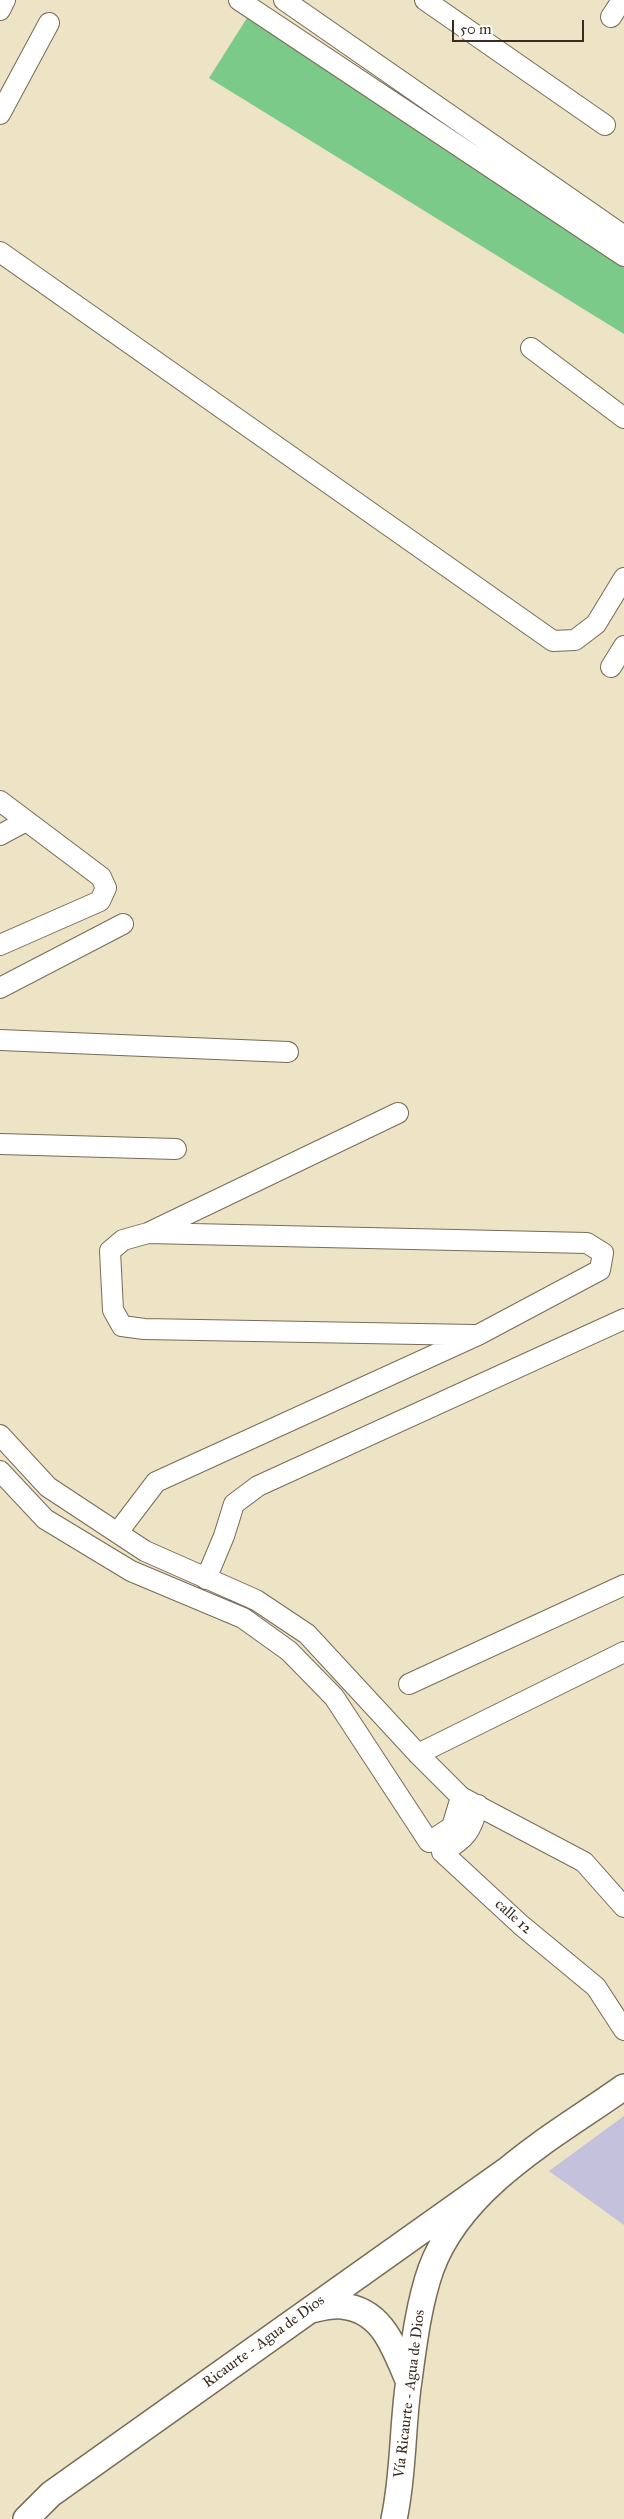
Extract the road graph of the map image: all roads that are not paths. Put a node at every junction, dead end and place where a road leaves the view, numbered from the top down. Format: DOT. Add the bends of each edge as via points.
graph roads {
  1 [pos="5,0"];
  2 [pos="239,0"];
  3 [pos="284,0"];
  4 [pos="426,0"];
  5 [pos="622,0"];
  6 [pos="305,6"];
  7 [pos="0,10"];
  8 [pos="611,17"];
  9 [pos="49,22"];
  10 [pos="0,114"];
  11 [pos="605,125"];
  12 [pos="624,236"];
  13 [pos="0,252"];
  14 [pos="624,256"];
  15 [pos="531,348"];
  16 [pos="624,418"];
  17 [pos="624,578"];
  18 [pos="624,646"];
  19 [pos="611,667"];
  20 [pos="0,801"];
  21 [pos="26,821"];
  22 [pos="0,834"];
  23 [pos="123,924"];
  24 [pos="0,945"];
  25 [pos="0,988"];
  26 [pos="0,1040"];
  27 [pos="288,1052"];
  28 [pos="398,1113"];
  29 [pos="0,1144"];
  30 [pos="176,1149"];
  31 [pos="148,1233"];
  32 [pos="624,1319"];
  33 [pos="478,1335"];
  34 [pos="0,1435"];
  35 [pos="0,1471"];
  36 [pos="118,1532"];
  37 [pos="145,1550"];
  38 [pos="131,1571"];
  39 [pos="206,1579"];
  40 [pos="624,1586"];
  41 [pos="256,1600"];
  42 [pos="243,1618"];
  43 [pos="624,1652"];
  44 [pos="409,1684"];
  45 [pos="418,1754"];
  46 [pos="470,1801"];
  47 [pos="624,1907"];
  48 [pos="624,2030"];
  49 [pos="624,2087"];
  50 [pos="507,2170"];
  51 [pos="308,2310"];
  52 [pos="408,2380"];
  53 [pos="26,2519"];
  54 [pos="394,2519"];
  1 -- 7 [label="street"];
  2 -- 14 [label="street"];
  3 -- 6 [label="street"];
  4 -- 11 [label="street"];
  5 -- 8 [label="street"];
  6 -- 12 [label="street"];
  9 -- 10 [label="street"];
  13 -- 17 [label="street" via="553,641 575,640 596,624"];
  15 -- 16 [label="street"];
  18 -- 19 [label="street"];
  20 -- 21 [label="street"];
  21 -- 22 [label="street"];
  21 -- 24 [label="street" via="101,877 106,888 100,901"];
  23 -- 25 [label="street"];
  26 -- 27 [label="street"];
  28 -- 31 [label="street"];
  29 -- 30 [label="street"];
  31 -- 33 [label="street" via="123,1240 110,1251 113,1310 122,1326"];
  31 -- 33 [label="street" via="587,1243 603,1253 600,1270"];
  32 -- 39 [label="street" via="258,1486 234,1504"];
  33 -- 36 [label="street" via="156,1482"];
  34 -- 36 [label="street" via="48,1487"];
  35 -- 38 [label="street" via="45,1519"];
  36 -- 37 [label="street"];
  37 -- 38 [label="street"];
  37 -- 39 [label="street"];
  38 -- 42 [label="street"];
  39 -- 41 [label="street"];
  40 -- 44 [label="street"];
  41 -- 42 [label="street"];
  41 -- 45 [label="street" via="307,1634"];
  42 -- 46 [label="street" via="289,1651 334,1697 429,1842 452,1827"];
  43 -- 45 [label="street"];
  45 -- 46 [label="street"];
  46 -- 47 [label="street" via="584,1862"];
  46 -- 48 [label="street, calle 12" via="475,1819 461,1842 442,1852 521,1925 596,1987"];
  49 -- 50 [label="street, Vía Ricaurte - Agua de Dios"];
  50 -- 51 [label="street, Ricaurte - Agua de Dios"];
  50 -- 52 [label="street, Vía Ricaurte - Agua de Dios" via="465,2211 442,2246 424,2290"];
  51 -- 52 [label="street" via="341,2306 366,2312 386,2331"];
  51 -- 53 [label="street, Ricaurte - Agua de Dios" via="51,2494"];
  52 -- 54 [label="street, Vía Ricaurte - Agua de Dios"];
}
